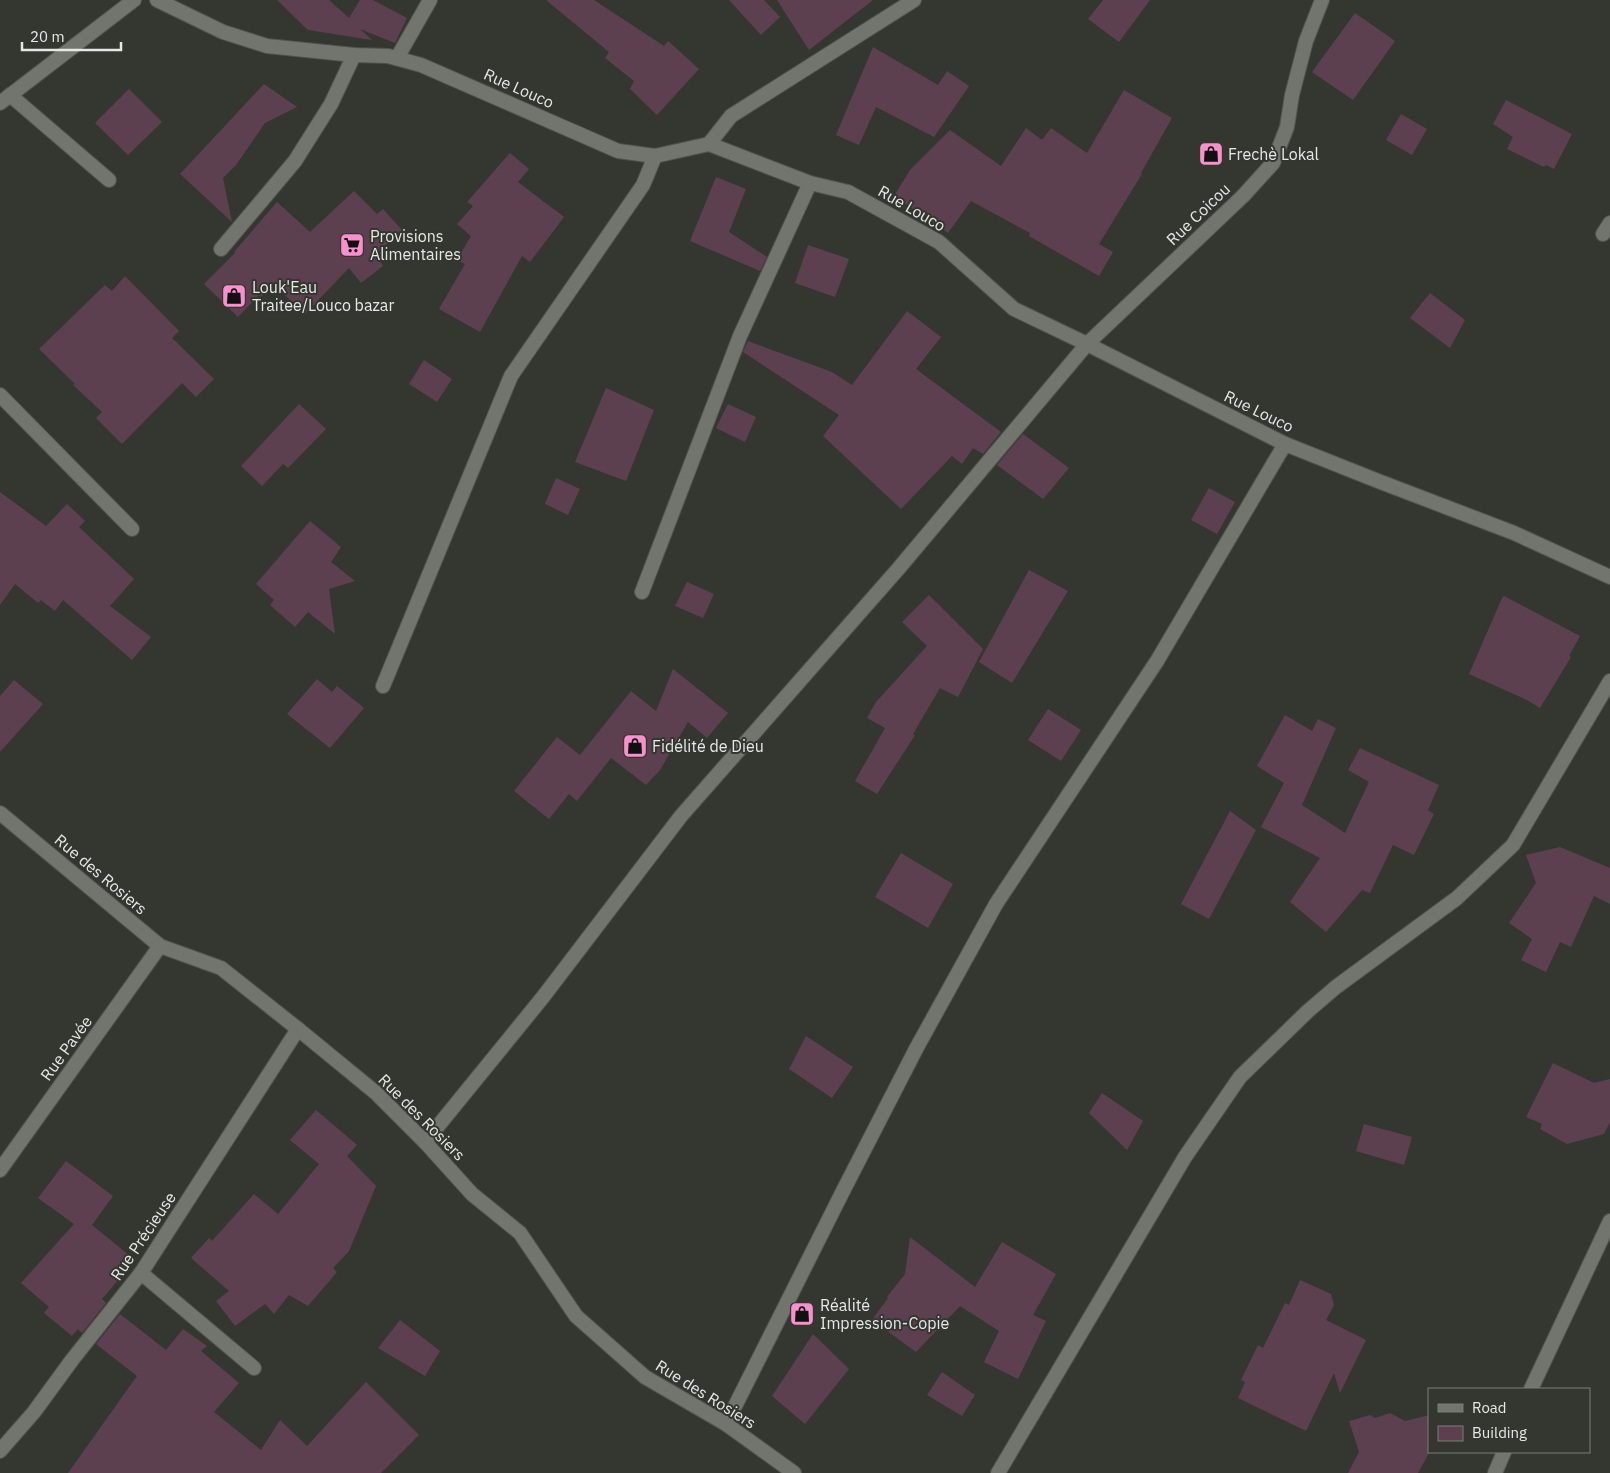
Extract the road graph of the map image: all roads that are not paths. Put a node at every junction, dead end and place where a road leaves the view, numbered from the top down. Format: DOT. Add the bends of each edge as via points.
graph roads {
  1 [pos="134,0"];
  2 [pos="157,0"];
  3 [pos="430,0"];
  4 [pos="914,0"];
  5 [pos="1322,0"];
  6 [pos="354,55"];
  7 [pos="397,58"];
  8 [pos="5,99"];
  9 [pos="709,144"];
  10 [pos="654,156"];
  11 [pos="109,180"];
  12 [pos="810,184"];
  13 [pos="221,249"];
  14 [pos="1087,344"];
  15 [pos="0,395"];
  16 [pos="1285,444"];
  17 [pos="132,529"];
  18 [pos="1610,577"];
  19 [pos="642,592"];
  20 [pos="1610,681"];
  21 [pos="383,686"];
  22 [pos="0,813"];
  23 [pos="160,946"];
  24 [pos="298,1029"];
  25 [pos="425,1142"];
  26 [pos="0,1170"];
  27 [pos="1610,1221"];
  28 [pos="141,1273"];
  29 [pos="254,1368"];
  30 [pos="1531,1388"];
  31 [pos="726,1424"];
  32 [pos="0,1451"];
  33 [pos="1504,1453"];
  34 [pos="794,1473"];
  35 [pos="998,1473"];
  36 [pos="1495,1473"];
  1 -- 8 [label="street"];
  2 -- 6 [label="street, Rue Louco" via="223,32 267,46"];
  3 -- 7 [label="street"];
  4 -- 9 [label="street" via="731,116"];
  5 -- 14 [label="street, Rue Coicou" via="1306,40 1287,127 1272,163 1243,196"];
  6 -- 7 [label="street, Rue Louco"];
  6 -- 13 [label="street" via="331,104 295,162"];
  7 -- 10 [label="street, Rue Louco" via="421,65 618,151"];
  8 -- 11 [label="street"];
  9 -- 10 [label="street, Rue Louco"];
  9 -- 12 [label="street, Rue Louco"];
  10 -- 21 [label="street" via="643,186 511,376"];
  12 -- 14 [label="street, Rue Louco" via="848,192 939,242 1014,309"];
  12 -- 19 [label="street" via="740,336"];
  14 -- 16 [label="street, Rue Louco"];
  14 -- 25 [label="street, Rue Coicou" via="899,568 681,816 543,997"];
  15 -- 17 [label="street"];
  16 -- 18 [label="street, Rue Louco" via="1514,533"];
  16 -- 31 [label="street" via="1157,661 996,904 899,1083"];
  20 -- 35 [label="street" via="1513,844 1457,898 1336,987 1240,1077 1185,1157"];
  22 -- 23 [label="street, Rue des Rosiers"];
  23 -- 24 [label="street, Rue des Rosiers" via="221,968"];
  23 -- 26 [label="street, Rue Pavée"];
  24 -- 25 [label="street, Rue des Rosiers" via="376,1093"];
  24 -- 28 [label="street, Rue Précieuse"];
  25 -- 31 [label="street, Rue des Rosiers" via="472,1194 520,1233 576,1316 645,1377"];
  27 -- 30 [label="street"];
  28 -- 29 [label="street"];
  28 -- 32 [label="street, Rue Précieuse"];
  31 -- 34 [label="street, Rue des Rosiers"];
  33 -- 36 [label="street"];
}
